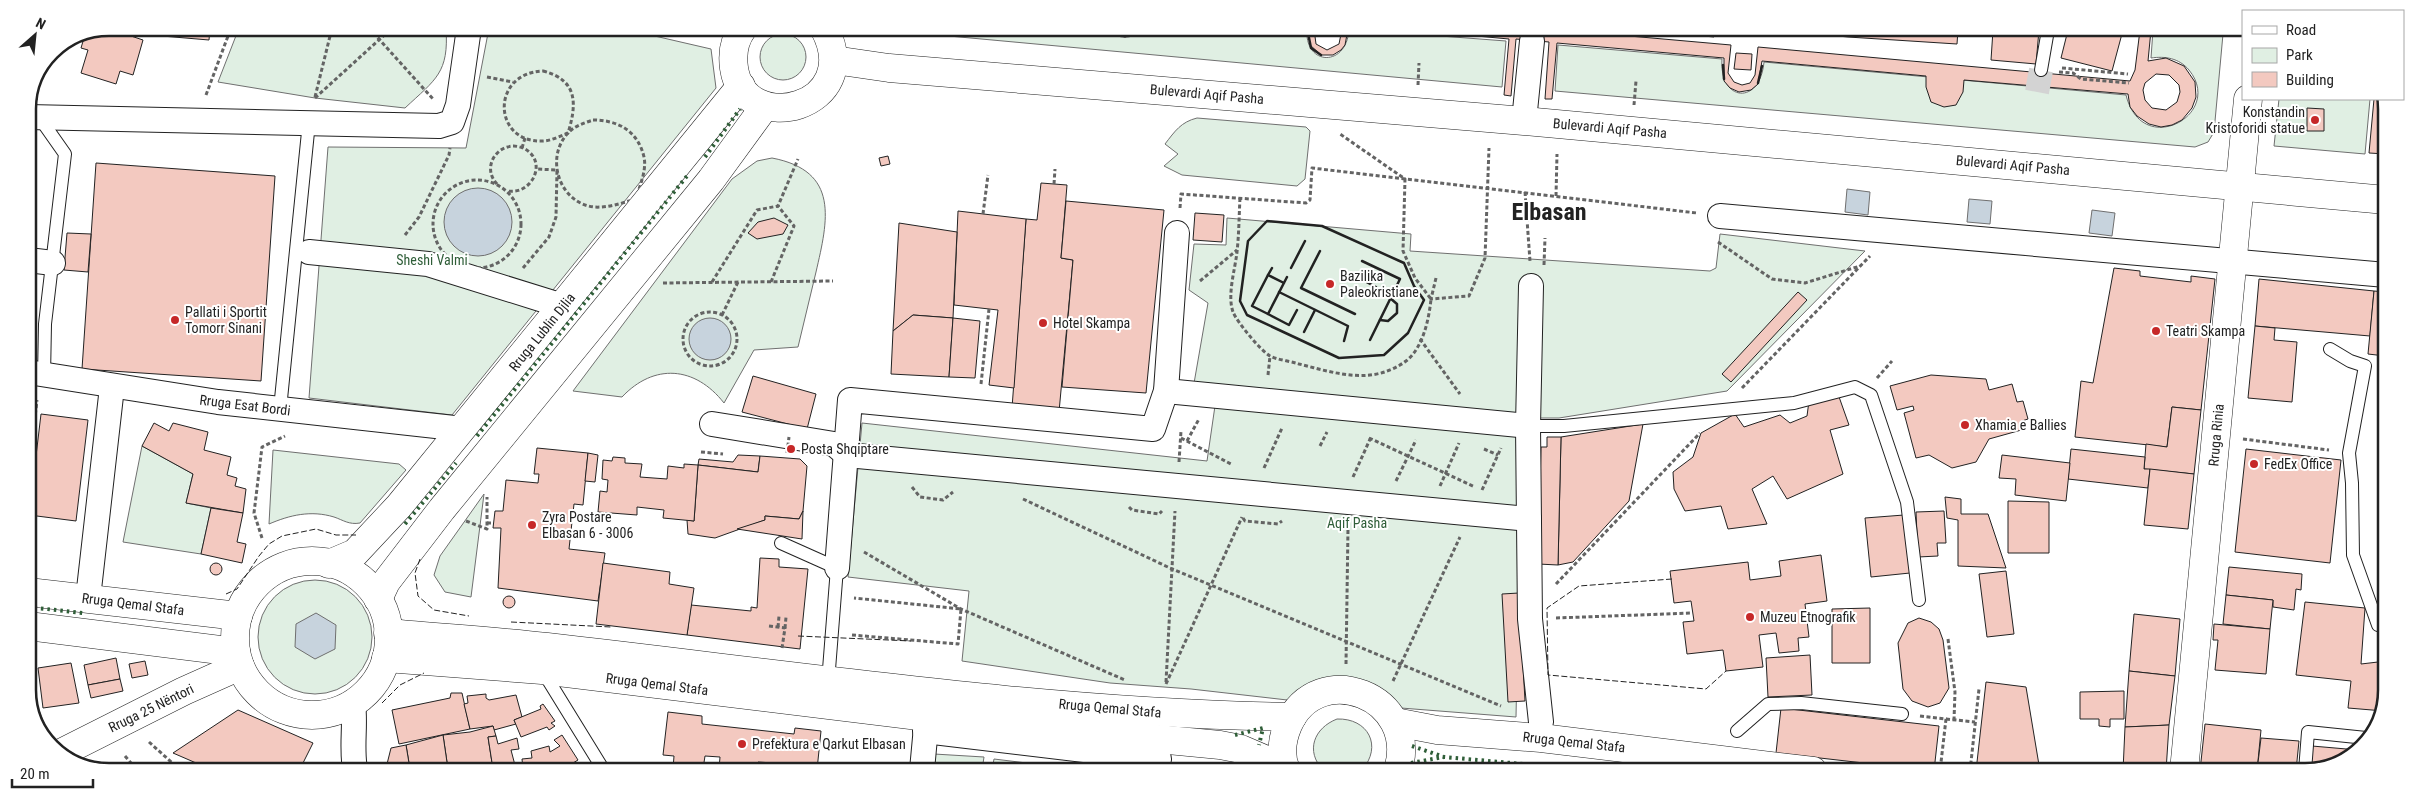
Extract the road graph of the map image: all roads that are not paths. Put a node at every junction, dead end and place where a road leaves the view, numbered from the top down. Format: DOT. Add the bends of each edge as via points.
graph roads {
  1 [pos="468,36"];
  2 [pos="736,36"];
  3 [pos="828,36"];
  4 [pos="2047,36"];
  5 [pos="1532,41"];
  6 [pos="834,60"];
  7 [pos="2041,70"];
  8 [pos="740,86"];
  9 [pos="2248,100"];
  10 [pos="765,106"];
  11 [pos="309,113"];
  12 [pos="36,117"];
  13 [pos="36,120"];
  14 [pos="1524,120"];
  15 [pos="2240,187"];
  16 [pos="2378,199"];
  17 [pos="1720,216"];
  18 [pos="1178,233"];
  19 [pos="309,252"];
  20 [pos="36,261"];
  21 [pos="53,263"];
  22 [pos="2232,263"];
  23 [pos="2378,274"];
  24 [pos="1531,278"];
  25 [pos="553,303"];
  26 [pos="2330,349"];
  27 [pos="36,374"];
  28 [pos="112,387"];
  29 [pos="1175,392"];
  30 [pos="280,409"];
  31 [pos="712,424"];
  32 [pos="1520,424"];
  33 [pos="463,428"];
  34 [pos="847,455"];
  35 [pos="1529,519"];
  36 [pos="781,543"];
  37 [pos="329,564"];
  38 [pos="837,568"];
  39 [pos="36,593"];
  40 [pos="88,598"];
  41 [pos="378,599"];
  42 [pos="1918,600"];
  43 [pos="238,616"];
  44 [pos="2378,625"];
  45 [pos="36,628"];
  46 [pos="387,646"];
  47 [pos="241,666"];
  48 [pos="542,670"];
  49 [pos="827,692"];
  50 [pos="353,703"];
  51 [pos="927,713"];
  52 [pos="1902,714"];
  53 [pos="1292,717"];
  54 [pos="1395,722"];
  55 [pos="1541,722"];
  56 [pos="1737,731"];
  57 [pos="2359,737"];
  58 [pos="60,742"];
  59 [pos="85,758"];
  60 [pos="1159,759"];
  61 [pos="354,763"];
  62 [pos="599,763"];
  63 [pos="923,763"];
  64 [pos="1272,763"];
  65 [pos="1284,763"];
  66 [pos="1400,763"];
  67 [pos="1747,763"];
  68 [pos="2185,763"];
  69 [pos="2306,763"];
  1 -- 11 [label="street" via="458,105 452,122 439,126"];
  2 -- 8 [label="main road" via="733,59"];
  3 -- 6 [label="main road"];
  4 -- 7 [label="lane"];
  5 -- 14 [label="street"];
  6 -- 10 [label="main road" via="831,76 811,101 789,108"];
  6 -- 14 [label="main road, Bulevardi Aqif Pasha" via="899,69"];
  8 -- 10 [label="main road"];
  8 -- 33 [label="main road, Rruga Lublin Djlia"];
  9 -- 15 [label="main road, Rruga Rinia"];
  10 -- 41 [label="main road" via="712,180 442,509 386,582"];
  11 -- 12 [label="street"];
  11 -- 30 [label="lane"];
  13 -- 21 [label="lane" via="65,154"];
  14 -- 15 [label="main road, Bulevardi Aqif Pasha"];
  15 -- 16 [label="main road, Bulevardi Aqif Pasha"];
  15 -- 22 [label="main road, Rruga Rinia"];
  17 -- 22 [label="street"];
  18 -- 29 [label="street"];
  19 -- 25 [label="street" via="428,264"];
  20 -- 21 [label="street"];
  21 -- 27 [label="lane"];
  22 -- 23 [label="street"];
  22 -- 68 [label="main road, Rruga Rinia"];
  24 -- 32 [label="street"];
  26 -- 44 [label="lane" via="2366,366 2349,453 2354,555"];
  27 -- 28 [label="street, Rruga Esat Bordi"];
  28 -- 30 [label="street, Rruga Esat Bordi"];
  28 -- 40 [label="street"];
  29 -- 32 [label="street"];
  29 -- 34 [label="street" via="1153,429 850,400"];
  30 -- 33 [label="street, Rruga Esat Bordi"];
  31 -- 34 [label="street" via="788,445 834,444"];
  32 -- 35 [label="street"];
  32 -- 42 [label="lane" via="1564,426 1794,403 1855,387 1871,395 1907,502"];
  33 -- 37 [label="main road, Rruga Lublin Djlia" via="399,506 355,553"];
  34 -- 35 [label="street" via="1253,493 1350,491"];
  34 -- 38 [label="street"];
  35 -- 55 [label="street" via="1530,619"];
  36 -- 38 [label="lane"];
  37 -- 41 [label="main road" via="362,580"];
  37 -- 43 [label="main road" via="300,562 273,572 251,591"];
  38 -- 49 [label="lane"];
  39 -- 40 [label="main road, Rruga Qemal Stafa"];
  40 -- 43 [label="main road, Rruga Qemal Stafa"];
  41 -- 46 [label="main road" via="385,616"];
  43 -- 47 [label="main road" via="235,634"];
  45 -- 47 [label="main road"];
  46 -- 48 [label="main road, Rruga Qemal Stafa"];
  46 -- 49 [label="main road, Rruga Qemal Stafa" via="544,646"];
  46 -- 50 [label="main road" via="374,684"];
  47 -- 50 [label="main road" via="267,701 295,713 325,714"];
  47 -- 58 [label="main road, Rruga 25 Nëntori"];
  47 -- 59 [label="main road, Rruga 25 Nëntori"];
  48 -- 49 [label="main road, Rruga Qemal Stafa"];
  48 -- 62 [label="lane"];
  49 -- 51 [label="main road, Rruga Qemal Stafa"];
  50 -- 61 [label="street"];
  51 -- 53 [label="main road, Rruga Qemal Stafa" via="1164,713"];
  51 -- 60 [label="street"];
  51 -- 63 [label="street"];
  51 -- 64 [label="main road, Rruga Qemal Stafa" via="1220,744 1241,749"];
  52 -- 56 [label="lane" via="1800,703 1768,704"];
  53 -- 54 [label="main road" via="1315,696 1346,690 1365,694 1381,704"];
  53 -- 65 [label="main road" via="1282,750"];
  54 -- 66 [label="main road" via="1401,739"];
  54 -- 67 [label="main road, Rruga Qemal Stafa" via="1437,730 1541,738"];
  57 -- 69 [label="lane" via="2308,732"];
}
